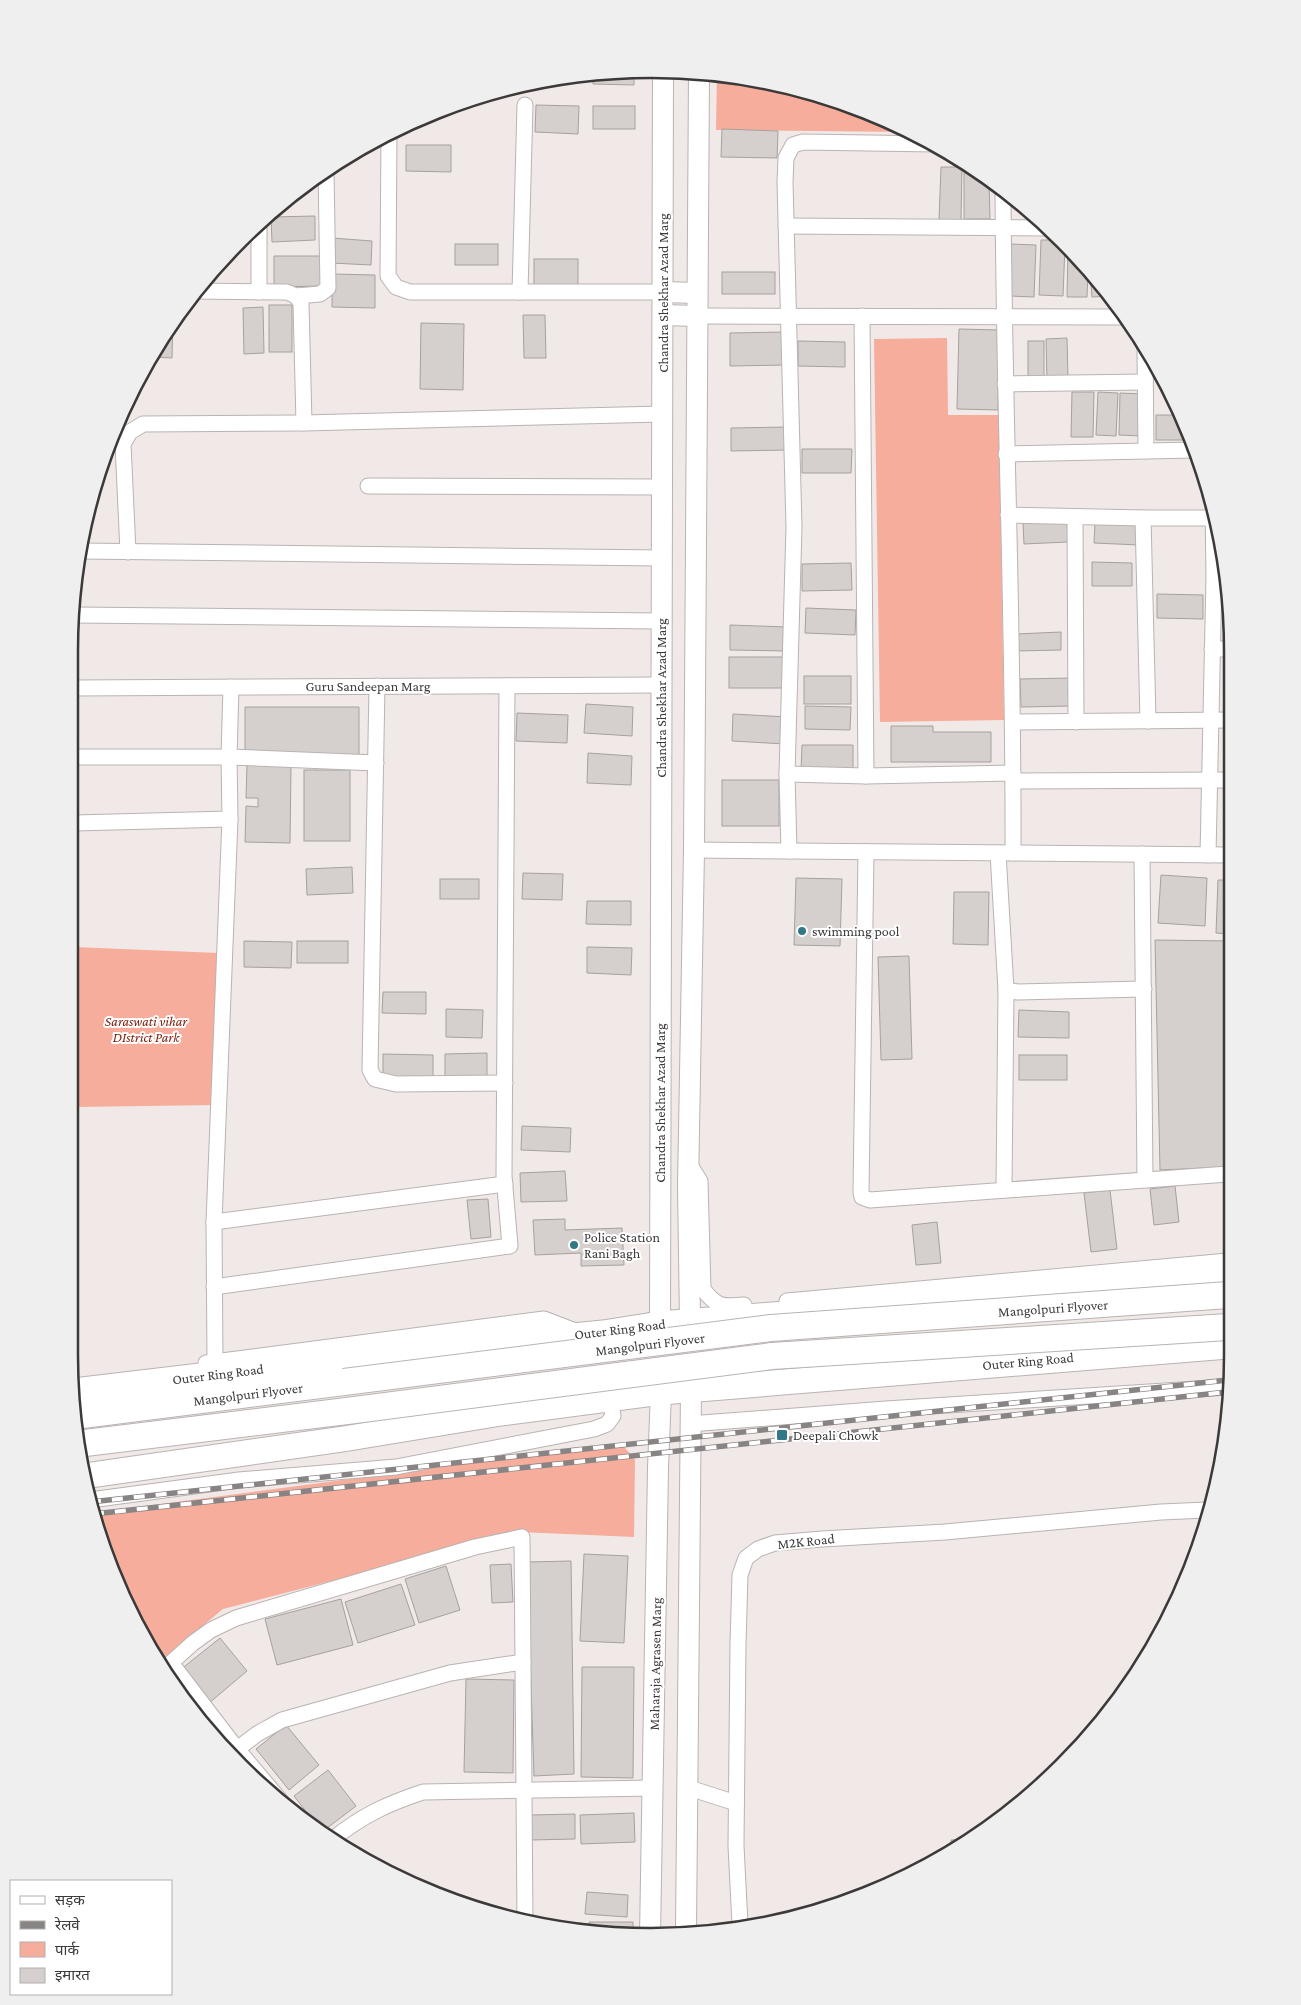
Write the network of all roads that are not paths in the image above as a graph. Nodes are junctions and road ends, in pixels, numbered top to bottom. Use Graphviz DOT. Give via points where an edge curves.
graph roads {
  1 [pos="664,78"];
  2 [pos="699,80"];
  3 [pos="525,104"];
  4 [pos="389,141"];
  5 [pos="917,144"];
  6 [pos="326,178"];
  7 [pos="1003,199"];
  8 [pos="786,226"];
  9 [pos="1003,228"];
  10 [pos="1037,228"];
  11 [pos="259,232"];
  12 [pos="204,292"];
  13 [pos="259,292"];
  14 [pos="520,292"];
  15 [pos="663,292"];
  16 [pos="697,293"];
  17 [pos="296,296"];
  18 [pos="662,315"];
  19 [pos="697,316"];
  20 [pos="862,316"];
  21 [pos="1004,316"];
  22 [pos="788,317"];
  23 [pos="1116,317"];
  24 [pos="1145,361"];
  25 [pos="1145,382"];
  26 [pos="1005,384"];
  27 [pos="662,414"];
  28 [pos="304,423"];
  29 [pos="1187,450"];
  30 [pos="1146,451"];
  31 [pos="1006,454"];
  32 [pos="368,486"];
  33 [pos="662,486"];
  34 [pos="1206,511"];
  35 [pos="1008,515"];
  36 [pos="1075,517"];
  37 [pos="1143,518"];
  38 [pos="1213,543"];
  39 [pos="87,551"];
  40 [pos="128,552"];
  41 [pos="662,558"];
  42 [pos="79,615"];
  43 [pos="662,621"];
  44 [pos="1212,649"];
  45 [pos="1224,649"];
  46 [pos="377,686"];
  47 [pos="507,686"];
  48 [pos="661,686"];
  49 [pos="231,687"];
  50 [pos="78,688"];
  51 [pos="1211,720"];
  52 [pos="1224,720"];
  53 [pos="1148,721"];
  54 [pos="1012,722"];
  55 [pos="1076,722"];
  56 [pos="78,757"];
  57 [pos="229,757"];
  58 [pos="376,763"];
  59 [pos="787,774"];
  60 [pos="866,776"];
  61 [pos="1013,777"];
  62 [pos="1209,780"];
  63 [pos="1224,780"];
  64 [pos="230,820"];
  65 [pos="78,823"];
  66 [pos="694,850"];
  67 [pos="789,851"];
  68 [pos="866,852"];
  69 [pos="1006,853"];
  70 [pos="1142,854"];
  71 [pos="1208,855"];
  72 [pos="1224,855"];
  73 [pos="1006,990"];
  74 [pos="1144,990"];
  75 [pos="505,1083"];
  76 [pos="688,1162"];
  77 [pos="1224,1174"];
  78 [pos="1145,1180"];
  79 [pos="505,1184"];
  80 [pos="660,1190"];
  81 [pos="1004,1190"];
  82 [pos="688,1192"];
  83 [pos="214,1222"];
  84 [pos="1224,1262"];
  85 [pos="1224,1278"];
  86 [pos="214,1287"];
  87 [pos="1028,1293"];
  88 [pos="1224,1295"];
  89 [pos="690,1322"];
  90 [pos="660,1324"];
  91 [pos="1224,1326"];
  92 [pos="583,1334"];
  93 [pos="492,1344"];
  94 [pos="1224,1346"];
  95 [pos="215,1361"];
  96 [pos="1033,1361"];
  97 [pos="79,1380"];
  98 [pos="1222,1387"];
  99 [pos="691,1388"];
  100 [pos="79,1390"];
  101 [pos="661,1392"];
  102 [pos="610,1399"];
  103 [pos="501,1414"];
  104 [pos="81,1415"];
  105 [pos="689,1424"];
  106 [pos="85,1443"];
  107 [pos="91,1475"];
  108 [pos="96,1499"];
  109 [pos="1202,1510"];
  110 [pos="656,1603"];
  111 [pos="688,1603"];
  112 [pos="523,1662"];
  113 [pos="169,1666"];
  114 [pos="180,1682"];
  115 [pos="237,1749"];
  116 [pos="250,1765"];
  117 [pos="653,1788"];
  118 [pos="686,1788"];
  119 [pos="524,1790"];
  120 [pos="736,1803"];
  121 [pos="338,1835"];
  122 [pos="522,1912"];
  123 [pos="740,1920"];
  124 [pos="686,1926"];
  125 [pos="650,1928"];
  1 -- 15 [label="street, Chandra Shekhar Azad Marg"];
  2 -- 16 [label="street, Chandra Shekhar Azad Marg"];
  3 -- 14 [label="street"];
  4 -- 14 [label="street" via="388,276 396,287 410,292"];
  5 -- 8 [label="street" via="803,142 793,145 786,158"];
  6 -- 17 [label="street" via="328,288 320,294"];
  7 -- 9 [label="street"];
  8 -- 9 [label="street"];
  8 -- 22 [label="street"];
  9 -- 10 [label="street"];
  9 -- 21 [label="street"];
  11 -- 13 [label="street"];
  12 -- 13 [label="street"];
  13 -- 17 [label="street" via="287,292"];
  14 -- 15 [label="street"];
  15 -- 16 [label="street"];
  15 -- 18 [label="street, Chandra Shekhar Azad Marg"];
  16 -- 19 [label="street, Chandra Shekhar Azad Marg"];
  17 -- 28 [label="street" via="301,303"];
  18 -- 19 [label="street"];
  18 -- 27 [label="street, Chandra Shekhar Azad Marg"];
  19 -- 22 [label="street"];
  19 -- 66 [label="street, Chandra Shekhar Azad Marg"];
  20 -- 21 [label="street"];
  20 -- 22 [label="street"];
  20 -- 60 [label="street"];
  21 -- 23 [label="street"];
  21 -- 26 [label="street"];
  22 -- 59 [label="street" via="794,528"];
  24 -- 25 [label="street"];
  25 -- 26 [label="street"];
  25 -- 30 [label="street"];
  26 -- 31 [label="street"];
  27 -- 28 [label="street"];
  27 -- 33 [label="street, Chandra Shekhar Azad Marg"];
  28 -- 40 [label="street" via="142,424 130,432 123,444"];
  29 -- 30 [label="street"];
  30 -- 31 [label="street"];
  31 -- 35 [label="street"];
  32 -- 33 [label="street"];
  33 -- 41 [label="street, Chandra Shekhar Azad Marg"];
  34 -- 37 [label="street"];
  35 -- 36 [label="street"];
  35 -- 54 [label="street"];
  36 -- 37 [label="street"];
  36 -- 55 [label="street"];
  37 -- 53 [label="street"];
  38 -- 44 [label="street"];
  39 -- 40 [label="street"];
  40 -- 41 [label="street"];
  41 -- 43 [label="street, Chandra Shekhar Azad Marg"];
  42 -- 43 [label="street"];
  43 -- 48 [label="street, Chandra Shekhar Azad Marg"];
  44 -- 45 [label="street"];
  44 -- 51 [label="street"];
  46 -- 47 [label="street, Guru Sandeepan Marg"];
  46 -- 49 [label="street, Guru Sandeepan Marg"];
  46 -- 58 [label="street"];
  47 -- 48 [label="street, Guru Sandeepan Marg"];
  47 -- 75 [label="street"];
  48 -- 80 [label="street, Chandra Shekhar Azad Marg"];
  49 -- 50 [label="street, Guru Sandeepan Marg"];
  49 -- 57 [label="street"];
  51 -- 52 [label="street"];
  51 -- 53 [label="street"];
  51 -- 62 [label="street"];
  53 -- 55 [label="street"];
  54 -- 55 [label="street"];
  54 -- 61 [label="street"];
  56 -- 57 [label="street"];
  57 -- 58 [label="street"];
  57 -- 64 [label="street"];
  58 -- 75 [label="street" via="370,1070 375,1079 396,1084"];
  59 -- 60 [label="street"];
  59 -- 67 [label="street"];
  60 -- 61 [label="street"];
  61 -- 62 [label="street"];
  61 -- 69 [label="street"];
  62 -- 63 [label="street"];
  62 -- 71 [label="street"];
  64 -- 65 [label="street"];
  64 -- 83 [label="street"];
  66 -- 67 [label="street"];
  66 -- 76 [label="street, Chandra Shekhar Azad Marg"];
  67 -- 68 [label="street"];
  68 -- 69 [label="street"];
  68 -- 81 [label="street" via="862,1197 870,1200"];
  69 -- 70 [label="street"];
  69 -- 73 [label="street"];
  70 -- 71 [label="street"];
  70 -- 74 [label="street"];
  71 -- 72 [label="street"];
  73 -- 74 [label="street"];
  73 -- 81 [label="street"];
  74 -- 78 [label="street"];
  75 -- 79 [label="street"];
  76 -- 82 [label="street, Chandra Shekhar Azad Marg"];
  76 -- 84 [label="street" via="700,1182 703,1289 712,1302 726,1307"];
  77 -- 78 [label="street"];
  78 -- 81 [label="street"];
  79 -- 83 [label="street"];
  79 -- 86 [label="street" via="510,1246"];
  80 -- 82 [label="street"];
  80 -- 90 [label="street, Chandra Shekhar Azad Marg"];
  82 -- 89 [label="street, Chandra Shekhar Azad Marg"];
  83 -- 86 [label="street"];
  85 -- 87 [label="main road, Outer Ring Road"];
  86 -- 95 [label="street"];
  87 -- 89 [label="main road, Outer Ring Road"];
  87 -- 96 [label="main road"];
  88 -- 104 [label="highway, Mangolpuri Flyover, bridge" via="771,1328"];
  89 -- 90 [label="main road, Outer Ring Road"];
  90 -- 92 [label="main road, Outer Ring Road"];
  91 -- 106 [label="highway, Mangolpuri Flyover, bridge" via="772,1356"];
  92 -- 93 [label="main road, Outer Ring Road"];
  92 -- 95 [label="street" via="544,1319"];
  93 -- 100 [label="main road, Outer Ring Road"];
  93 -- 103 [label="main road" via="481,1356 476,1371 477,1386 486,1402"];
  94 -- 96 [label="main road, Outer Ring Road"];
  95 -- 97 [label="street"];
  96 -- 99 [label="main road, Outer Ring Road"];
  98 -- 105 [label="street"];
  99 -- 101 [label="main road, Outer Ring Road"];
  99 -- 105 [label="street"];
  101 -- 102 [label="main road, Outer Ring Road"];
  101 -- 110 [label="street, Maharaja Agrasen Marg"];
  102 -- 103 [label="main road, Outer Ring Road"];
  102 -- 108 [label="street" via="613,1416 607,1424 594,1429 396,1468 239,1480"];
  103 -- 107 [label="main road, Outer Ring Road"];
  105 -- 111 [label="street"];
  109 -- 120 [label="street, M2K Road" via="775,1543 758,1549 746,1558 740,1575"];
  110 -- 111 [label="street"];
  110 -- 117 [label="street, Maharaja Agrasen Marg"];
  111 -- 118 [label="street"];
  112 -- 113 [label="street" via="522,1537 476,1547 236,1618 211,1630"];
  112 -- 115 [label="street" via="450,1673 282,1720"];
  112 -- 119 [label="street"];
  114 -- 115 [label="street"];
  115 -- 116 [label="street"];
  117 -- 119 [label="street"];
  117 -- 125 [label="street, Maharaja Agrasen Marg"];
  118 -- 120 [label="street"];
  118 -- 124 [label="street"];
  119 -- 121 [label="street" via="423,1792 392,1802 357,1820"];
  119 -- 122 [label="street"];
  120 -- 123 [label="street, M2K Road"];
}
